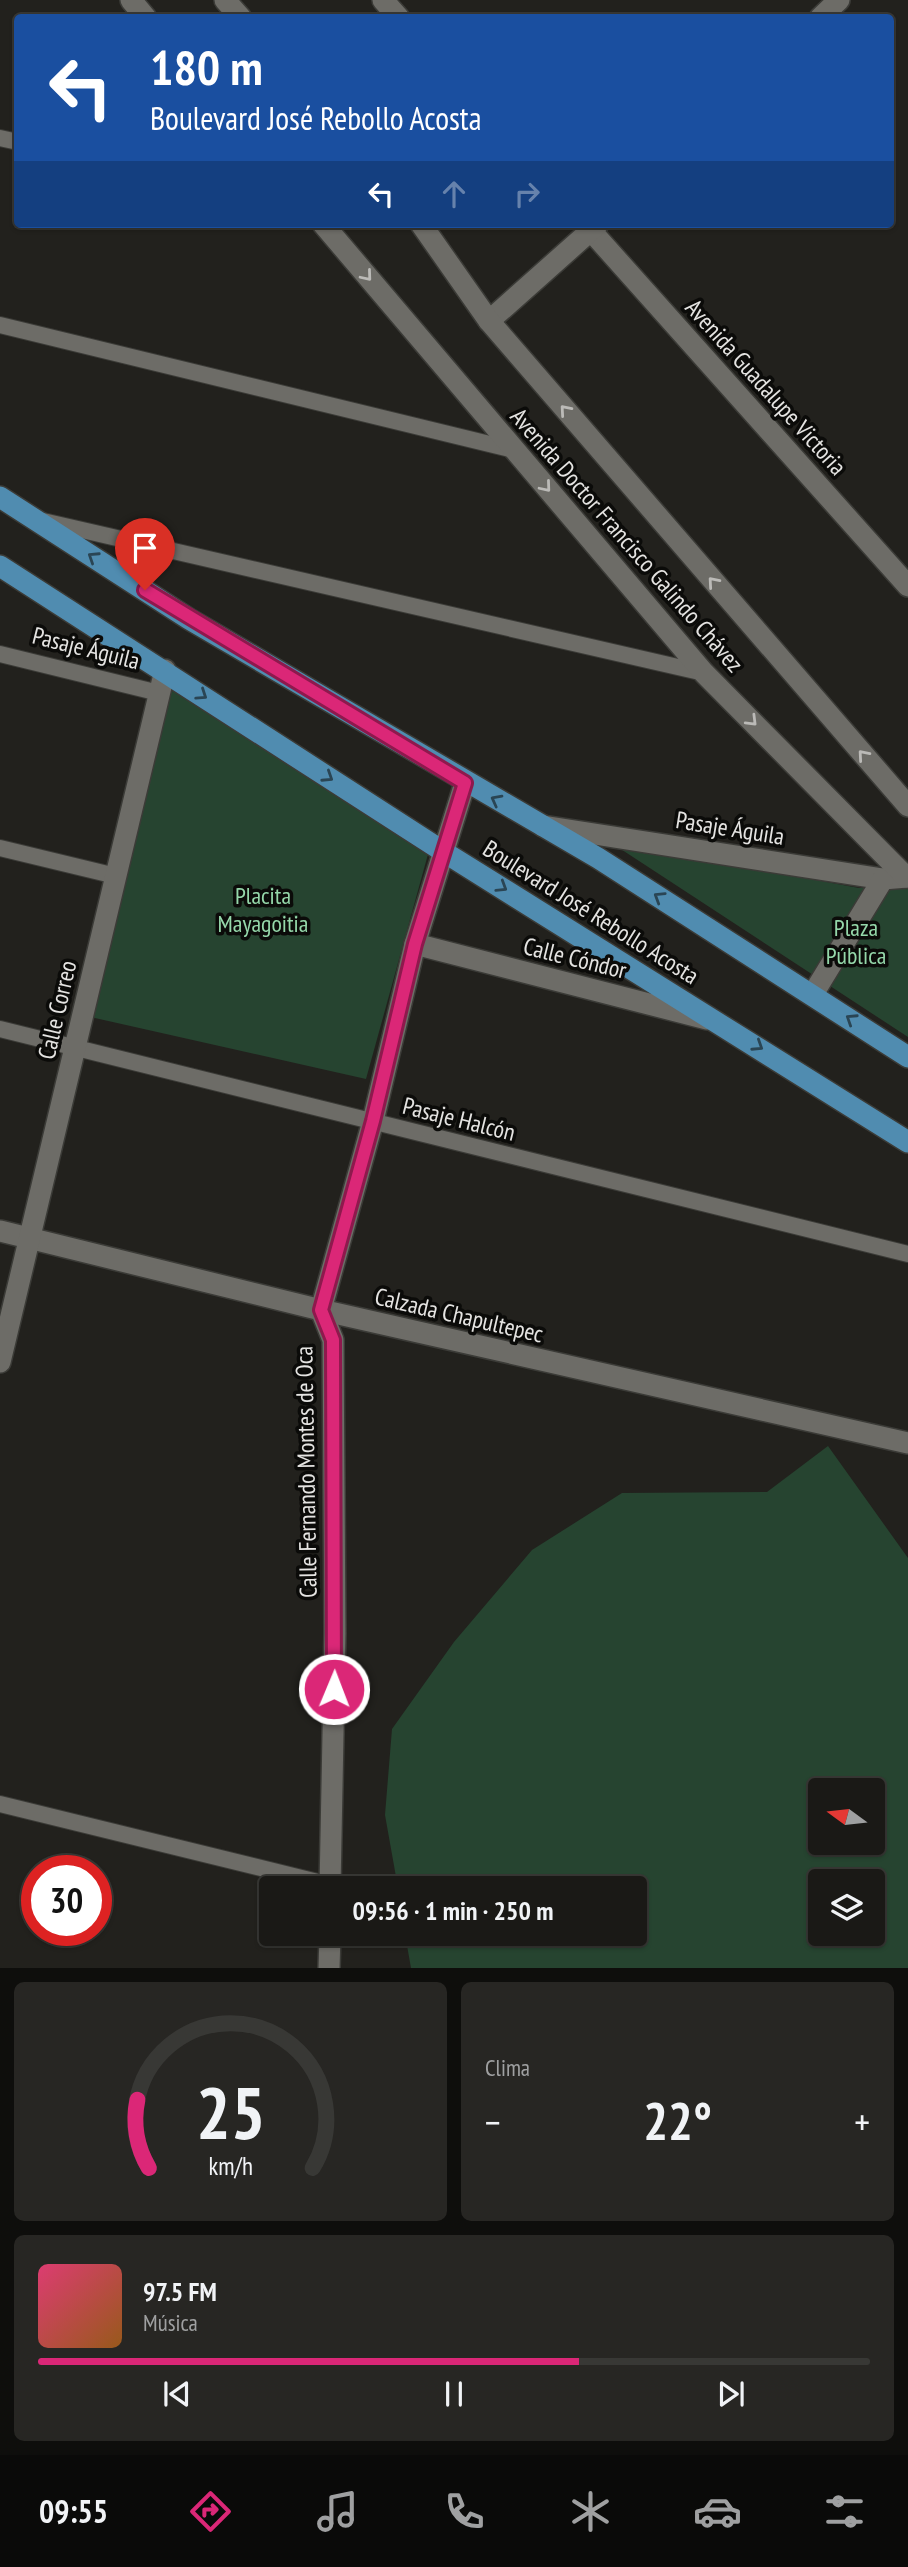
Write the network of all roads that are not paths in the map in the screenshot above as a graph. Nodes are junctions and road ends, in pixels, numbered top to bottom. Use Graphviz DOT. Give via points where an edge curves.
graph roads {
  1 [pos="131,0"];
  2 [pos="225,0"];
  3 [pos="383,0"];
  4 [pos="839,0"];
  5 [pos="143,14"];
  6 [pos="237,14"];
  7 [pos="395,14"];
  8 [pos="824,14"];
  9 [pos="326,228"];
  10 [pos="424,228"];
  11 [pos="589,228"];
  12 [pos="593,228"];
  13 [pos="489,321"];
  14 [pos="0,325"];
  15 [pos="514,450"];
  16 [pos="0,497"];
  17 [pos="0,512"];
  18 [pos="33,519"];
  19 [pos="0,566"];
  20 [pos="908,586"];
  21 [pos="0,654"];
  22 [pos="165,670"];
  23 [pos="704,673"];
  24 [pos="159,693"];
  25 [pos="465,783"];
  26 [pos="908,806"];
  27 [pos="543,825"];
  28 [pos="0,848"];
  29 [pos="444,852"];
  30 [pos="116,876"];
  31 [pos="907,877"];
  32 [pos="883,879"];
  33 [pos="415,944"];
  34 [pos="813,994"];
  35 [pos="722,1023"];
  36 [pos="0,1028"];
  37 [pos="75,1047"];
  38 [pos="908,1056"];
  39 [pos="373,1121"];
  40 [pos="908,1142"];
  41 [pos="0,1231"];
  42 [pos="29,1239"];
  43 [pos="908,1254"];
  44 [pos="321,1310"];
  45 [pos="0,1362"];
  46 [pos="908,1443"];
  47 [pos="0,1804"];
  48 [pos="286,1876"];
  49 [pos="330,1876"];
  50 [pos="330,1946"];
  51 [pos="329,1968"];
  1 -- 5 [label="street"];
  2 -- 6 [label="street"];
  3 -- 7 [label="street"];
  4 -- 8 [label="street"];
  9 -- 15 [label="street, Avenida Doctor Francisco Galindo Chávez, one-way"];
  10 -- 13 [label="street, Avenida Doctor Francisco Galindo Chávez"];
  11 -- 13 [label="street"];
  12 -- 20 [label="street, Avenida Guadalupe Victoria"];
  26 -- 13 [label="street, Avenida Doctor Francisco Galindo Chávez, one-way"];
  14 -- 15 [label="lane"];
  15 -- 23 [label="street, Avenida Doctor Francisco Galindo Chávez, one-way"];
  16 -- 18 [label="main road, Boulevard José Rebollo Acosta"];
  17 -- 18 [label="main road"];
  18 -- 23 [label="lane"];
  25 -- 18 [label="main road, Boulevard José Rebollo Acosta, one-way" via="189,619"];
  19 -- 22 [label="main road, Boulevard José Rebollo Acosta"];
  21 -- 24 [label="lane, Pasaje Águila"];
  22 -- 24 [label="street, Calle Correo"];
  22 -- 29 [label="main road, Boulevard José Rebollo Acosta, one-way"];
  23 -- 31 [label="street, Avenida Doctor Francisco Galindo Chávez, one-way"];
  24 -- 30 [label="street, Calle Correo"];
  27 -- 25 [label="main road, Boulevard José Rebollo Acosta, one-way"];
  25 -- 29 [label="street, Calle Fernando Montes de Oca"];
  27 -- 32 [label="street, Pasaje Águila"];
  34 -- 27 [label="main road, Boulevard José Rebollo Acosta, one-way"];
  28 -- 30 [label="lane"];
  29 -- 33 [label="street, Calle Fernando Montes de Oca"];
  29 -- 35 [label="main road, Boulevard José Rebollo Acosta, one-way"];
  30 -- 37 [label="street, Calle Correo"];
  31 -- 32 [label="street, Pasaje Águila"];
  32 -- 34 [label="street"];
  33 -- 35 [label="street, Calle Cóndor"];
  33 -- 39 [label="street, Calle Fernando Montes de Oca"];
  38 -- 34 [label="main road, Boulevard José Rebollo Acosta, one-way"];
  35 -- 40 [label="main road, Boulevard José Rebollo Acosta, one-way"];
  36 -- 37 [label="lane, Pasaje Halcón"];
  37 -- 39 [label="lane, Pasaje Halcón"];
  37 -- 42 [label="street, Calle Correo"];
  39 -- 43 [label="lane, Pasaje Halcón"];
  39 -- 44 [label="street, Calle Fernando Montes de Oca"];
  41 -- 42 [label="street, Calzada Chapultepec"];
  42 -- 44 [label="street, Calzada Chapultepec"];
  42 -- 45 [label="street, Calle Correo"];
  44 -- 46 [label="street, Calzada Chapultepec"];
  44 -- 49 [label="street, Calle Fernando Montes de Oca" via="333,1340 335,1633"];
  47 -- 48 [label="lane"];
  50 -- 51 [label="street"];
}
